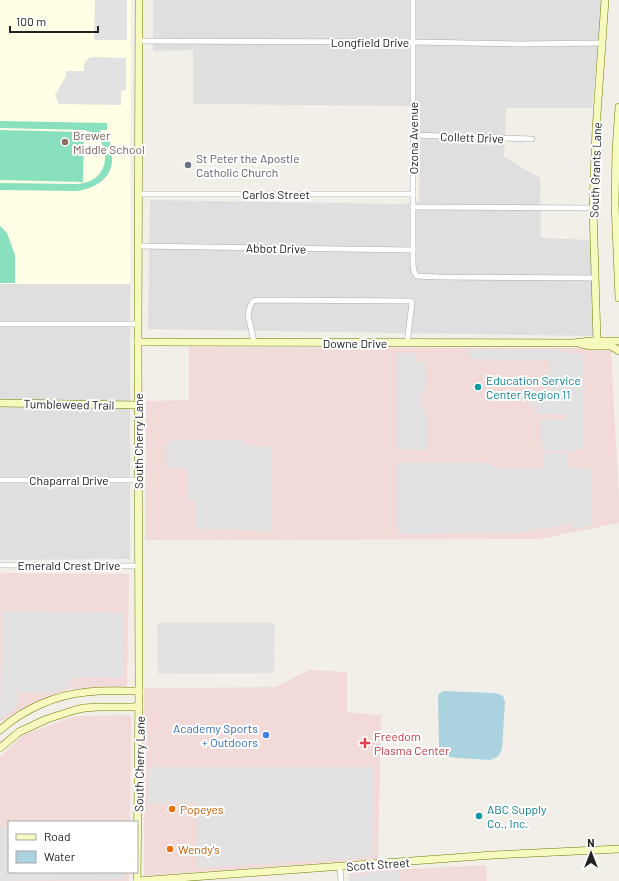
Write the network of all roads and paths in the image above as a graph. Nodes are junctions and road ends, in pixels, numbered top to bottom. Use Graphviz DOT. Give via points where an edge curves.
graph roads {
  1 [pos="139,0"];
  2 [pos="413,0"];
  3 [pos="605,0"];
  4 [pos="139,41"];
  5 [pos="413,42"];
  6 [pos="602,43"];
  7 [pos="619,107"];
  8 [pos="413,135"];
  9 [pos="532,139"];
  10 [pos="138,194"];
  11 [pos="413,194"];
  12 [pos="413,207"];
  13 [pos="593,208"];
  14 [pos="138,246"];
  15 [pos="413,250"];
  16 [pos="594,278"];
  17 [pos="619,298"];
  18 [pos="138,322"];
  19 [pos="0,324"];
  20 [pos="597,341"];
  21 [pos="619,341"];
  22 [pos="138,342"];
  23 [pos="254,342"];
  24 [pos="407,343"];
  25 [pos="573,343"];
  26 [pos="619,351"];
  27 [pos="0,403"];
  28 [pos="138,404"];
  29 [pos="0,480"];
  30 [pos="138,480"];
  31 [pos="0,565"];
  32 [pos="139,566"];
  33 [pos="139,691"];
  34 [pos="139,706"];
  35 [pos="0,730"];
  36 [pos="0,748"];
  37 [pos="619,849"];
  38 [pos="340,867"];
  39 [pos="138,881"];
  40 [pos="341,881"];
  1 -- 4 [label="street, South Cherry Lane"];
  2 -- 5 [label="street, Ozona Avenue"];
  3 -- 6 [label="street, South Grants Lane"];
  4 -- 5 [label="street, Longfield Drive"];
  4 -- 10 [label="street, South Cherry Lane"];
  5 -- 6 [label="street, Longfield Drive"];
  5 -- 8 [label="street, Ozona Avenue"];
  6 -- 13 [label="street, South Grants Lane"];
  7 -- 17 [label="street" via="615,204"];
  8 -- 9 [label="street, Collett Drive"];
  8 -- 11 [label="street, Ozona Avenue"];
  10 -- 11 [label="street, Carlos Street"];
  10 -- 14 [label="street, South Cherry Lane"];
  11 -- 12 [label="street, Ozona Avenue"];
  12 -- 13 [label="street"];
  12 -- 15 [label="street, Ozona Avenue"];
  13 -- 16 [label="street, South Grants Lane"];
  14 -- 15 [label="street, Abbot Drive"];
  14 -- 18 [label="street, South Cherry Lane"];
  15 -- 16 [label="street, Ozona Avenue" via="414,271 417,276"];
  16 -- 20 [label="street, South Grants Lane"];
  18 -- 19 [label="street"];
  18 -- 22 [label="street, South Cherry Lane"];
  20 -- 21 [label="street, Downe Drive"];
  20 -- 25 [label="street, Downe Drive"];
  22 -- 23 [label="street, Downe Drive"];
  22 -- 28 [label="street, South Cherry Lane"];
  23 -- 24 [label="street, Downe Drive"];
  23 -- 24 [label="street" via="248,315 250,306 256,300 407,300 412,303"];
  24 -- 25 [label="street, Downe Drive"];
  25 -- 26 [label="street, Downe Drive" via="611,346"];
  27 -- 28 [label="street, Tumbleweed Trail"];
  28 -- 30 [label="street, South Cherry Lane"];
  29 -- 30 [label="street, Chaparral Drive"];
  30 -- 32 [label="street, South Cherry Lane"];
  31 -- 32 [label="street, Emerald Crest Drive"];
  32 -- 33 [label="street, South Cherry Lane"];
  33 -- 34 [label="street, South Cherry Lane"];
  33 -- 35 [label="street" via="88,692 60,697 20,714"];
  34 -- 36 [label="street" via="75,710 19,732"];
  34 -- 39 [label="street, South Cherry Lane"];
  37 -- 38 [label="street, Scott Street" via="493,855"];
  38 -- 39 [label="street, Scott Street"];
  38 -- 40 [label="street"];
}
